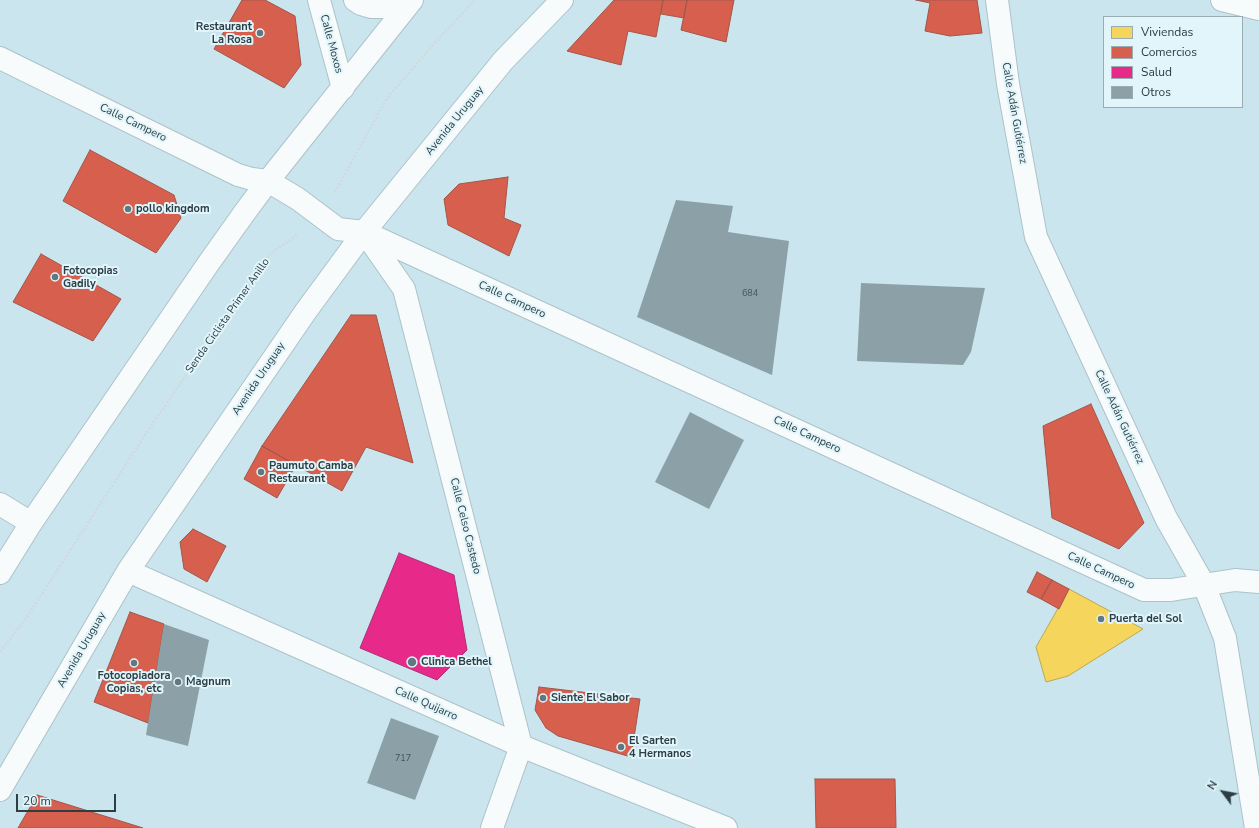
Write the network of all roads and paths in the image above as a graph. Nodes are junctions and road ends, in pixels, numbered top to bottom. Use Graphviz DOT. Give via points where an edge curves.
graph roads {
  1 [pos="319,0"];
  2 [pos="355,0"];
  3 [pos="406,0"];
  4 [pos="412,0"];
  5 [pos="475,0"];
  6 [pos="562,0"];
  7 [pos="997,0"];
  8 [pos="1222,0"];
  9 [pos="1259,9"];
  10 [pos="0,58"];
  11 [pos="343,88"];
  12 [pos="268,181"];
  13 [pos="322,218"];
  14 [pos="364,232"];
  15 [pos="0,504"];
  16 [pos="31,523"];
  17 [pos="128,572"];
  18 [pos="0,573"];
  19 [pos="1259,582"];
  20 [pos="1204,585"];
  21 [pos="0,652"];
  22 [pos="521,746"];
  23 [pos="0,790"];
  24 [pos="492,828"];
  25 [pos="726,828"];
  26 [pos="1256,828"];
  1 -- 11 [label="street, Calle Moxos"];
  2 -- 3 [label="street" via="371,7 381,7 392,6"];
  4 -- 11 [label="street"];
  5 -- 13 [label="path, Senda Ciclista Primer Anillo" via="387,98"];
  6 -- 14 [label="street, Avenida Uruguay" via="503,61"];
  7 -- 20 [label="street, Calle Adán Gutiérrez" via="1008,84 1036,237 1166,518"];
  8 -- 9 [label="street"];
  10 -- 12 [label="street, Calle Campero" via="238,174"];
  11 -- 12 [label="street"];
  12 -- 13 [label="street, Calle Campero" via="298,199"];
  12 -- 16 [label="street" via="208,264"];
  13 -- 14 [label="street, Calle Campero" via="338,229"];
  13 -- 21 [label="path, Senda Ciclista Primer Anillo" via="270,254 143,438 27,617"];
  14 -- 17 [label="street, Avenida Uruguay" via="306,311"];
  14 -- 20 [label="street, Calle Campero" via="1144,590 1171,590"];
  14 -- 22 [label="street, Calle Celso Castedo" via="404,290"];
  15 -- 16 [label="street"];
  16 -- 18 [label="street"];
  17 -- 22 [label="street, Calle Quijarro"];
  17 -- 23 [label="street, Avenida Uruguay"];
  19 -- 20 [label="street, Calle Campero" via="1235,580"];
  20 -- 26 [label="street, Calle Adán Gutiérrez" via="1225,638"];
  22 -- 24 [label="street"];
  22 -- 25 [label="street, Calle Quijarro"];
}
